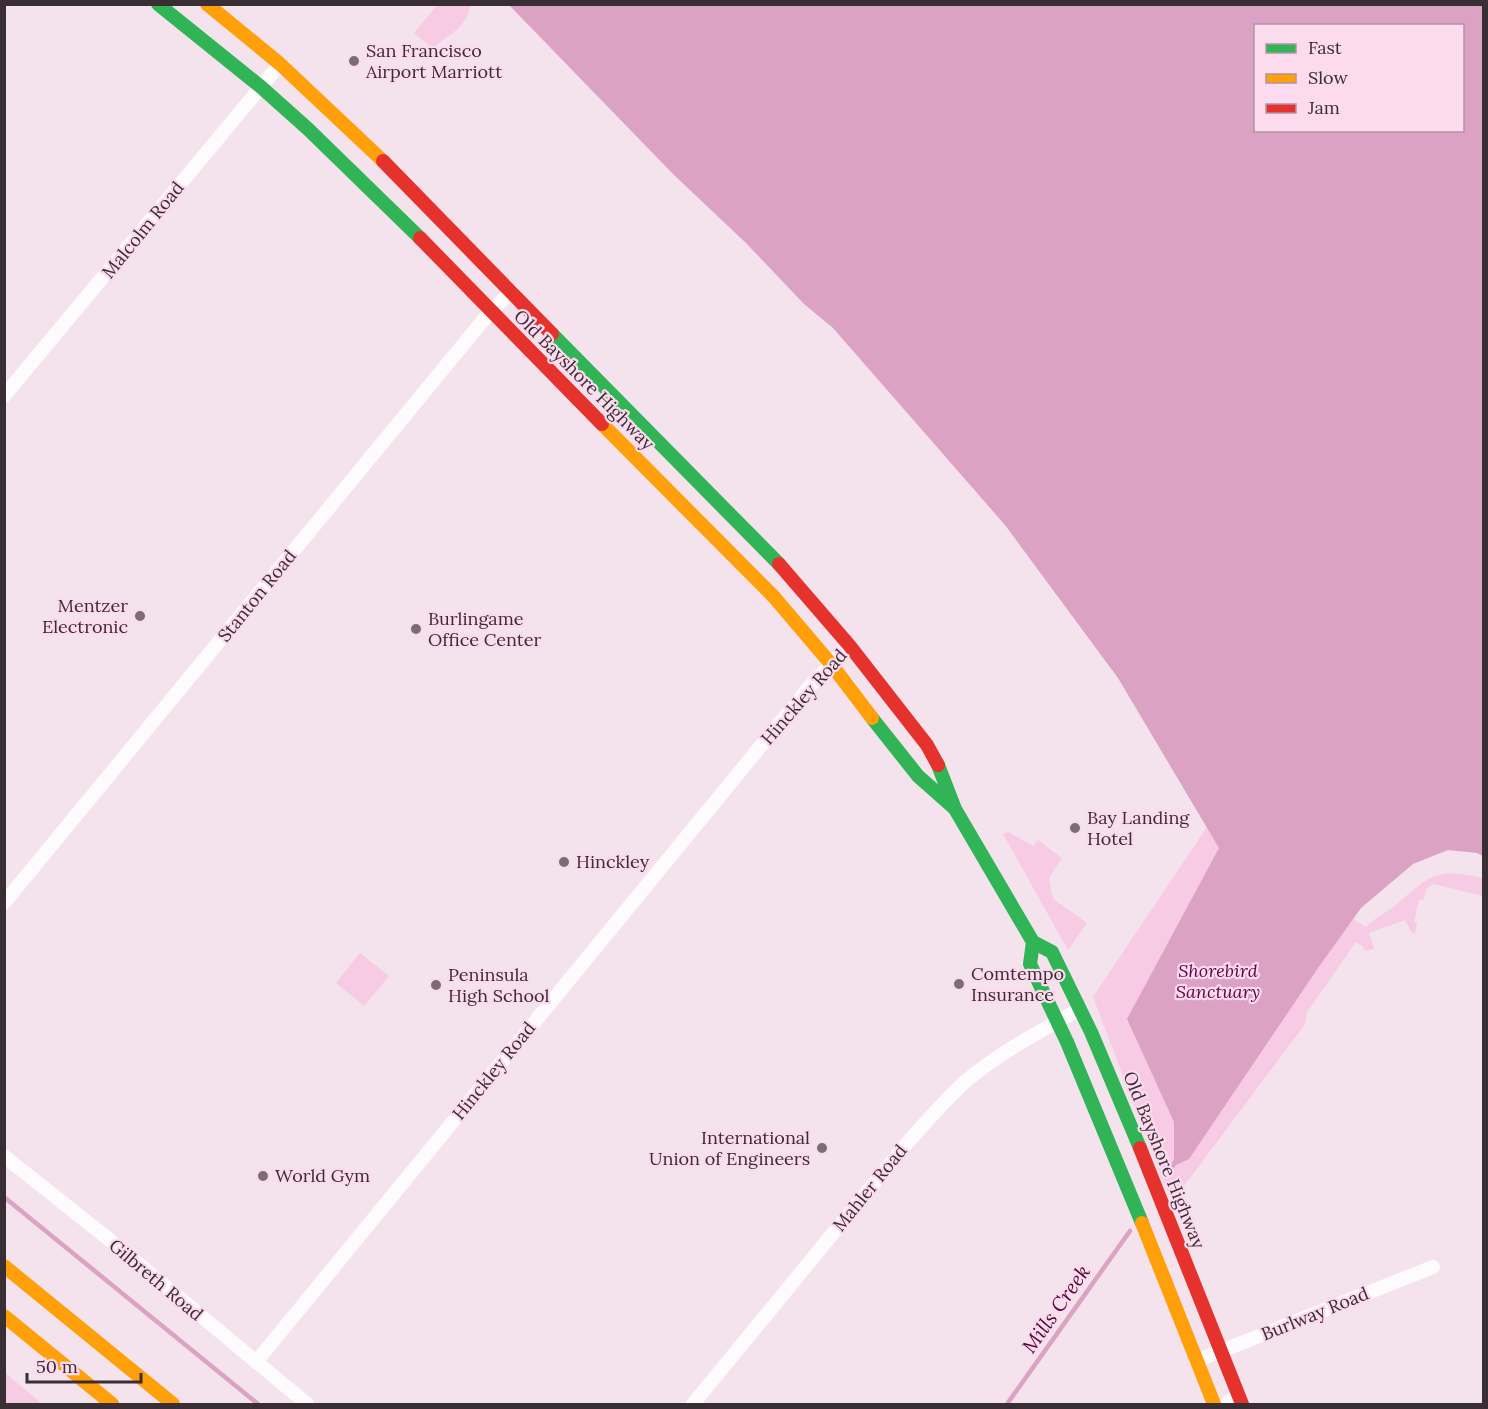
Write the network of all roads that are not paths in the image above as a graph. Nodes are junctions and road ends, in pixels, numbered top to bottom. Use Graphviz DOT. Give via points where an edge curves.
graph roads {
  1 [pos="158,4"];
  2 [pos="207,4"];
  3 [pos="280,64"];
  4 [pos="261,87"];
  5 [pos="512,291"];
  6 [pos="490,312"];
  7 [pos="4,396"];
  8 [pos="849,645"];
  9 [pos="831,664"];
  10 [pos="955,808"];
  11 [pos="4,903"];
  12 [pos="1033,942"];
  13 [pos="1080,1009"];
  14 [pos="1058,1022"];
  15 [pos="4,1156"];
  16 [pos="4,1266"];
  17 [pos="1433,1267"];
  18 [pos="4,1316"];
  19 [pos="1221,1351"];
  20 [pos="1196,1360"];
  21 [pos="256,1362"];
  22 [pos="1240,1400"];
  23 [pos="112,1404"];
  24 [pos="173,1404"];
  25 [pos="307,1404"];
  26 [pos="693,1404"];
  27 [pos="1214,1404"];
  28 [pos="1226,1404"];
  1 -- 4 [label="main road, Old Bayshore Highway"];
  2 -- 3 [label="main road, Old Bayshore Highway"];
  3 -- 4 [label="street, Malcolm Road"];
  3 -- 5 [label="main road, Old Bayshore Highway"];
  4 -- 6 [label="main road, Old Bayshore Highway" via="401,219"];
  4 -- 7 [label="street, Malcolm Road"];
  5 -- 6 [label="street, Stanton Road"];
  5 -- 8 [label="main road, Old Bayshore Highway" via="778,562"];
  6 -- 9 [label="main road, Old Bayshore Highway" via="747,569"];
  6 -- 11 [label="street, Stanton Road"];
  8 -- 9 [label="street, Hinckley Road"];
  8 -- 10 [label="main road, Old Bayshore Highway" via="927,745"];
  9 -- 10 [label="main road, Old Bayshore Highway" via="902,758"];
  9 -- 21 [label="street, Hinckley Road"];
  10 -- 12 [label="main road, Old Bayshore Highway"];
  12 -- 13 [label="main road, Old Bayshore Highway" via="1052,952"];
  12 -- 14 [label="main road, Old Bayshore Highway" via="1030,964"];
  13 -- 14 [label="street, Mahler Road"];
  13 -- 19 [label="main road, Old Bayshore Highway"];
  14 -- 20 [label="main road, Old Bayshore Highway"];
  14 -- 26 [label="street, Mahler Road" via="1000,1055 934,1113"];
  15 -- 21 [label="street, Gilbreth Road"];
  16 -- 24 [label="main road"];
  17 -- 19 [label="street, Burlway Road"];
  18 -- 23 [label="main road"];
  19 -- 20 [label="street, Burlway Road"];
  19 -- 22 [label="main road, Old Bayshore Highway"];
  20 -- 27 [label="main road, Old Bayshore Highway"];
  21 -- 25 [label="street, Gilbreth Road"];
  22 -- 28 [label="street"];
}
